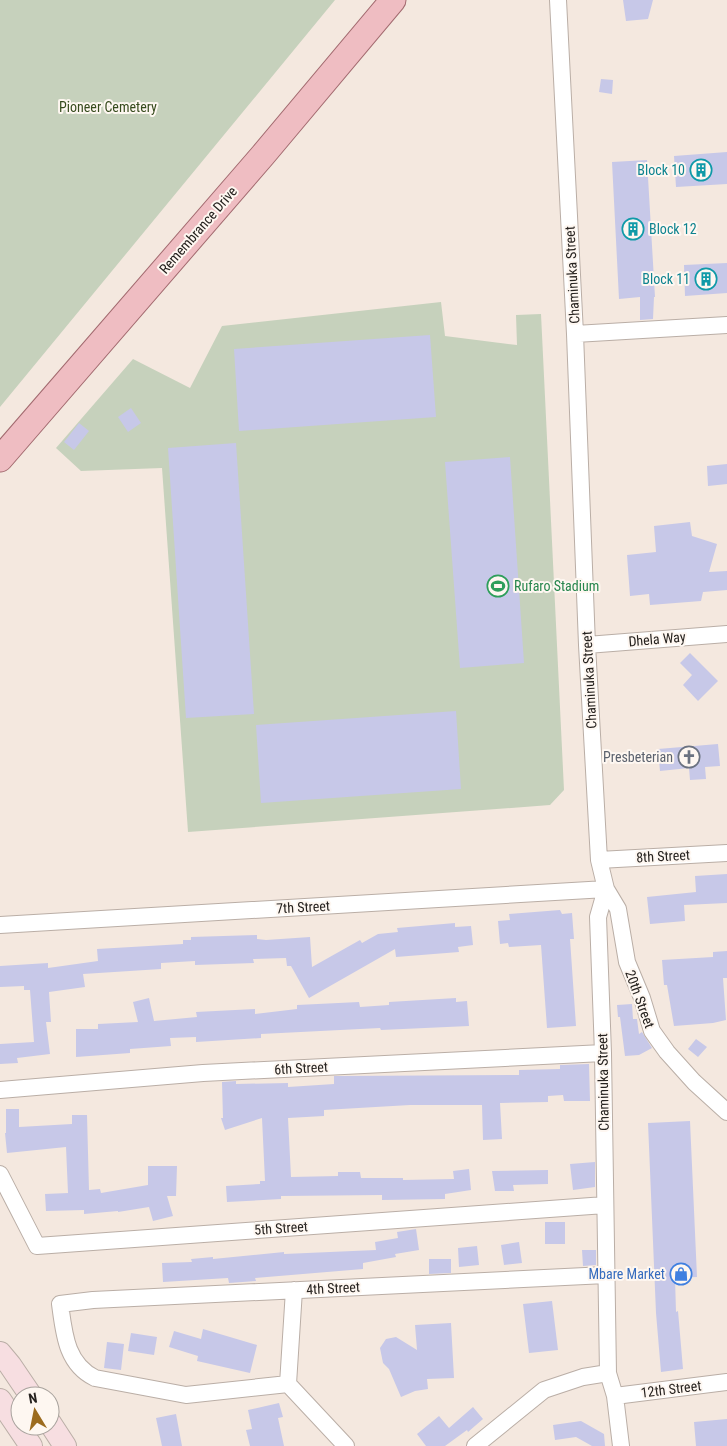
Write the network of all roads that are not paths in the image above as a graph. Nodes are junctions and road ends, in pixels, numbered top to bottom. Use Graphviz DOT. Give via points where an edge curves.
graph roads {
  1 [pos="393,0"];
  2 [pos="558,0"];
  3 [pos="727,325"];
  4 [pos="575,334"];
  5 [pos="0,459"];
  6 [pos="727,634"];
  7 [pos="587,645"];
  8 [pos="727,853"];
  9 [pos="599,860"];
  10 [pos="606,890"];
  11 [pos="0,925"];
  12 [pos="602,1053"];
  13 [pos="0,1090"];
  14 [pos="727,1112"];
  15 [pos="0,1174"];
  16 [pos="605,1205"];
  17 [pos="606,1275"];
  18 [pos="294,1290"];
  19 [pos="0,1353"];
  20 [pos="608,1373"];
  21 [pos="727,1382"];
  22 [pos="288,1384"];
  23 [pos="25,1386"];
  24 [pos="615,1396"];
  25 [pos="0,1400"];
  26 [pos="32,1446"];
  27 [pos="346,1446"];
  28 [pos="475,1446"];
  29 [pos="621,1446"];
  1 -- 5 [label="main road, Remembrance Drive"];
  2 -- 4 [label="street, Chaminuka Street"];
  3 -- 4 [label="street"];
  4 -- 7 [label="street, Chaminuka Street"];
  6 -- 7 [label="street, Dhela Way"];
  7 -- 9 [label="street, Chaminuka Street"];
  8 -- 9 [label="street, 8th Street"];
  9 -- 10 [label="street, Chaminuka Street"];
  10 -- 11 [label="street, 7th Street"];
  10 -- 12 [label="street, Chaminuka Street" via="598,917"];
  10 -- 14 [label="street, 20th Street" via="618,908 627,962 652,1031 694,1082"];
  12 -- 13 [label="street, 6th Street" via="203,1073"];
  12 -- 16 [label="street, Chaminuka Street"];
  15 -- 16 [label="street, 5th Street" via="37,1246"];
  16 -- 17 [label="street, Chaminuka Street"];
  17 -- 18 [label="street, 4th Street"];
  17 -- 20 [label="street, Chaminuka Street"];
  18 -- 22 [label="street"];
  18 -- 22 [label="street, 4th Street" via="60,1304 65,1343 80,1367 96,1378 186,1395"];
  19 -- 23 [label="main road"];
  20 -- 24 [label="street, Chaminuka Street"];
  20 -- 28 [label="street" via="583,1377 544,1390"];
  21 -- 24 [label="street, 12th Street"];
  22 -- 27 [label="street"];
  24 -- 29 [label="street, Chaminuka Street"];
  25 -- 26 [label="main road"];
}
